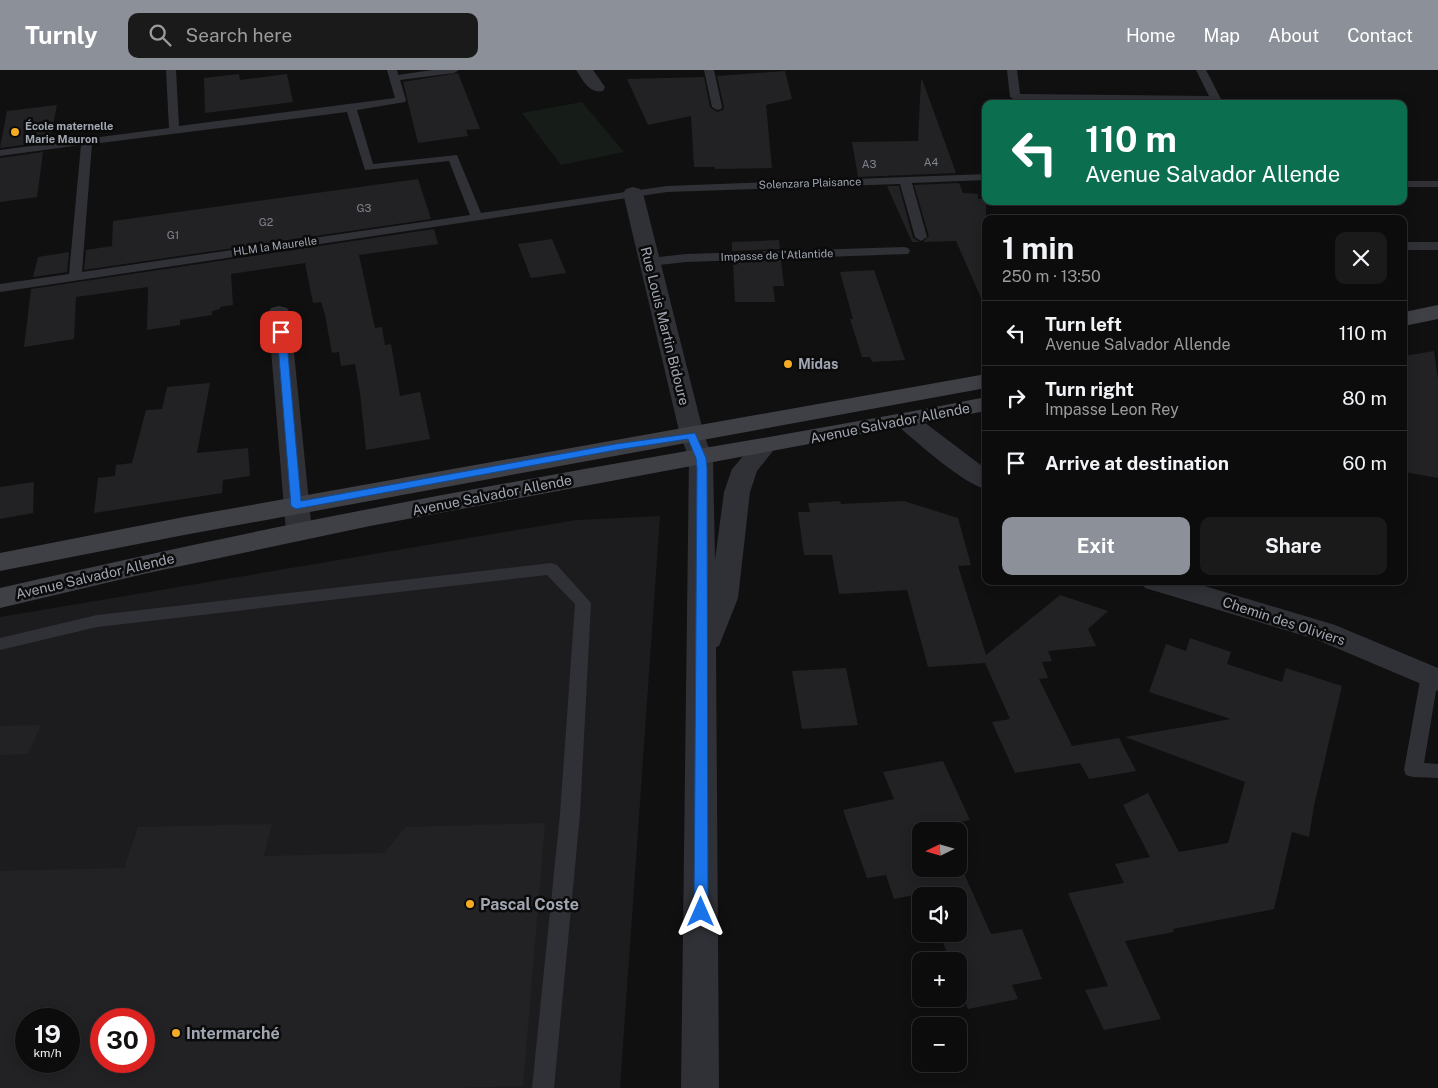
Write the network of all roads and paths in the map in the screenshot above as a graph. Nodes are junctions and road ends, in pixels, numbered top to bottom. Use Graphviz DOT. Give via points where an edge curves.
graph roads {
  1 [pos="172,70"];
  2 [pos="454,70"];
  3 [pos="584,70"];
  4 [pos="709,70"];
  5 [pos="1012,70"];
  6 [pos="1201,70"];
  7 [pos="393,74"];
  8 [pos="597,87"];
  9 [pos="1015,100"];
  10 [pos="717,107"];
  11 [pos="351,108"];
  12 [pos="174,130"];
  13 [pos="87,141"];
  14 [pos="0,153"];
  15 [pos="982,177"];
  16 [pos="904,180"];
  17 [pos="1407,184"];
  18 [pos="1438,184"];
  19 [pos="633,193"];
  20 [pos="476,216"];
  21 [pos="921,237"];
  22 [pos="1407,246"];
  23 [pos="1438,246"];
  24 [pos="904,251"];
  25 [pos="650,262"];
  26 [pos="74,276"];
  27 [pos="0,288"];
  28 [pos="1438,295"];
  29 [pos="1407,301"];
  30 [pos="1438,312"];
  31 [pos="279,313"];
  32 [pos="1407,318"];
  33 [pos="982,383"];
  34 [pos="982,405"];
  35 [pos="907,420"];
  36 [pos="696,446"];
  37 [pos="764,447"];
  38 [pos="982,477"];
  39 [pos="298,519"];
  40 [pos="0,562"];
  41 [pos="1168,585"];
  42 [pos="0,598"];
  43 [pos="0,644"];
  44 [pos="702,657"];
  45 [pos="1434,678"];
  46 [pos="1438,771"];
  47 [pos="543,1088"];
  48 [pos="700,1088"];
  1 -- 12 [label="lane"];
  2 -- 7 [label="lane"];
  3 -- 8 [label="street"];
  4 -- 10 [label="lane"];
  5 -- 9 [label="lane"];
  6 -- 9 [label="lane" via="1216,99"];
  7 -- 11 [label="lane" via="401,100"];
  11 -- 12 [label="lane"];
  11 -- 20 [label="lane" via="369,168 453,157"];
  12 -- 13 [label="lane"];
  13 -- 14 [label="lane"];
  13 -- 26 [label="lane"];
  15 -- 16 [label="lane, Solenzara Plaisance"];
  16 -- 19 [label="lane, Solenzara Plaisance"];
  16 -- 21 [label="lane"];
  17 -- 18 [label="lane"];
  19 -- 20 [label="lane, HLM la Maurelle"];
  19 -- 25 [label="street, Rue Louis Martin Bidoure"];
  20 -- 26 [label="lane, HLM la Maurelle"];
  22 -- 23 [label="lane"];
  24 -- 25 [label="lane, Impasse de l'Atlantide"];
  25 -- 36 [label="street, Rue Louis Martin Bidoure"];
  26 -- 27 [label="lane, HLM la Maurelle"];
  28 -- 29 [label="main road"];
  30 -- 32 [label="main road"];
  31 -- 39 [label="street"];
  33 -- 36 [label="main road, Avenue Salvador Allende"];
  34 -- 35 [label="main road, Avenue Salvador Allende"];
  35 -- 37 [label="main road, Avenue Salvador Allende"];
  35 -- 38 [label="street"];
  36 -- 37 [label="main road, Avenue Salvador Allende"];
  36 -- 39 [label="main road, Avenue Salvador Allende" via="584,477"];
  36 -- 44 [label="street, Rue Louis Martin Bidoure"];
  37 -- 44 [label="street" via="745,469 737,492 724,598"];
  39 -- 40 [label="main road, Avenue Salvador Allende"];
  39 -- 42 [label="main road, Avenue Salvador Allende" via="143,564"];
  41 -- 45 [label="street, Chemin des Oliviers" via="1325,632"];
  43 -- 47 [label="lane" via="98,621 551,569 584,603 570,814"];
  44 -- 48 [label="street, Rue Louis Martin Bidoure"];
  45 -- 46 [label="lane" via="1413,770"];
}
